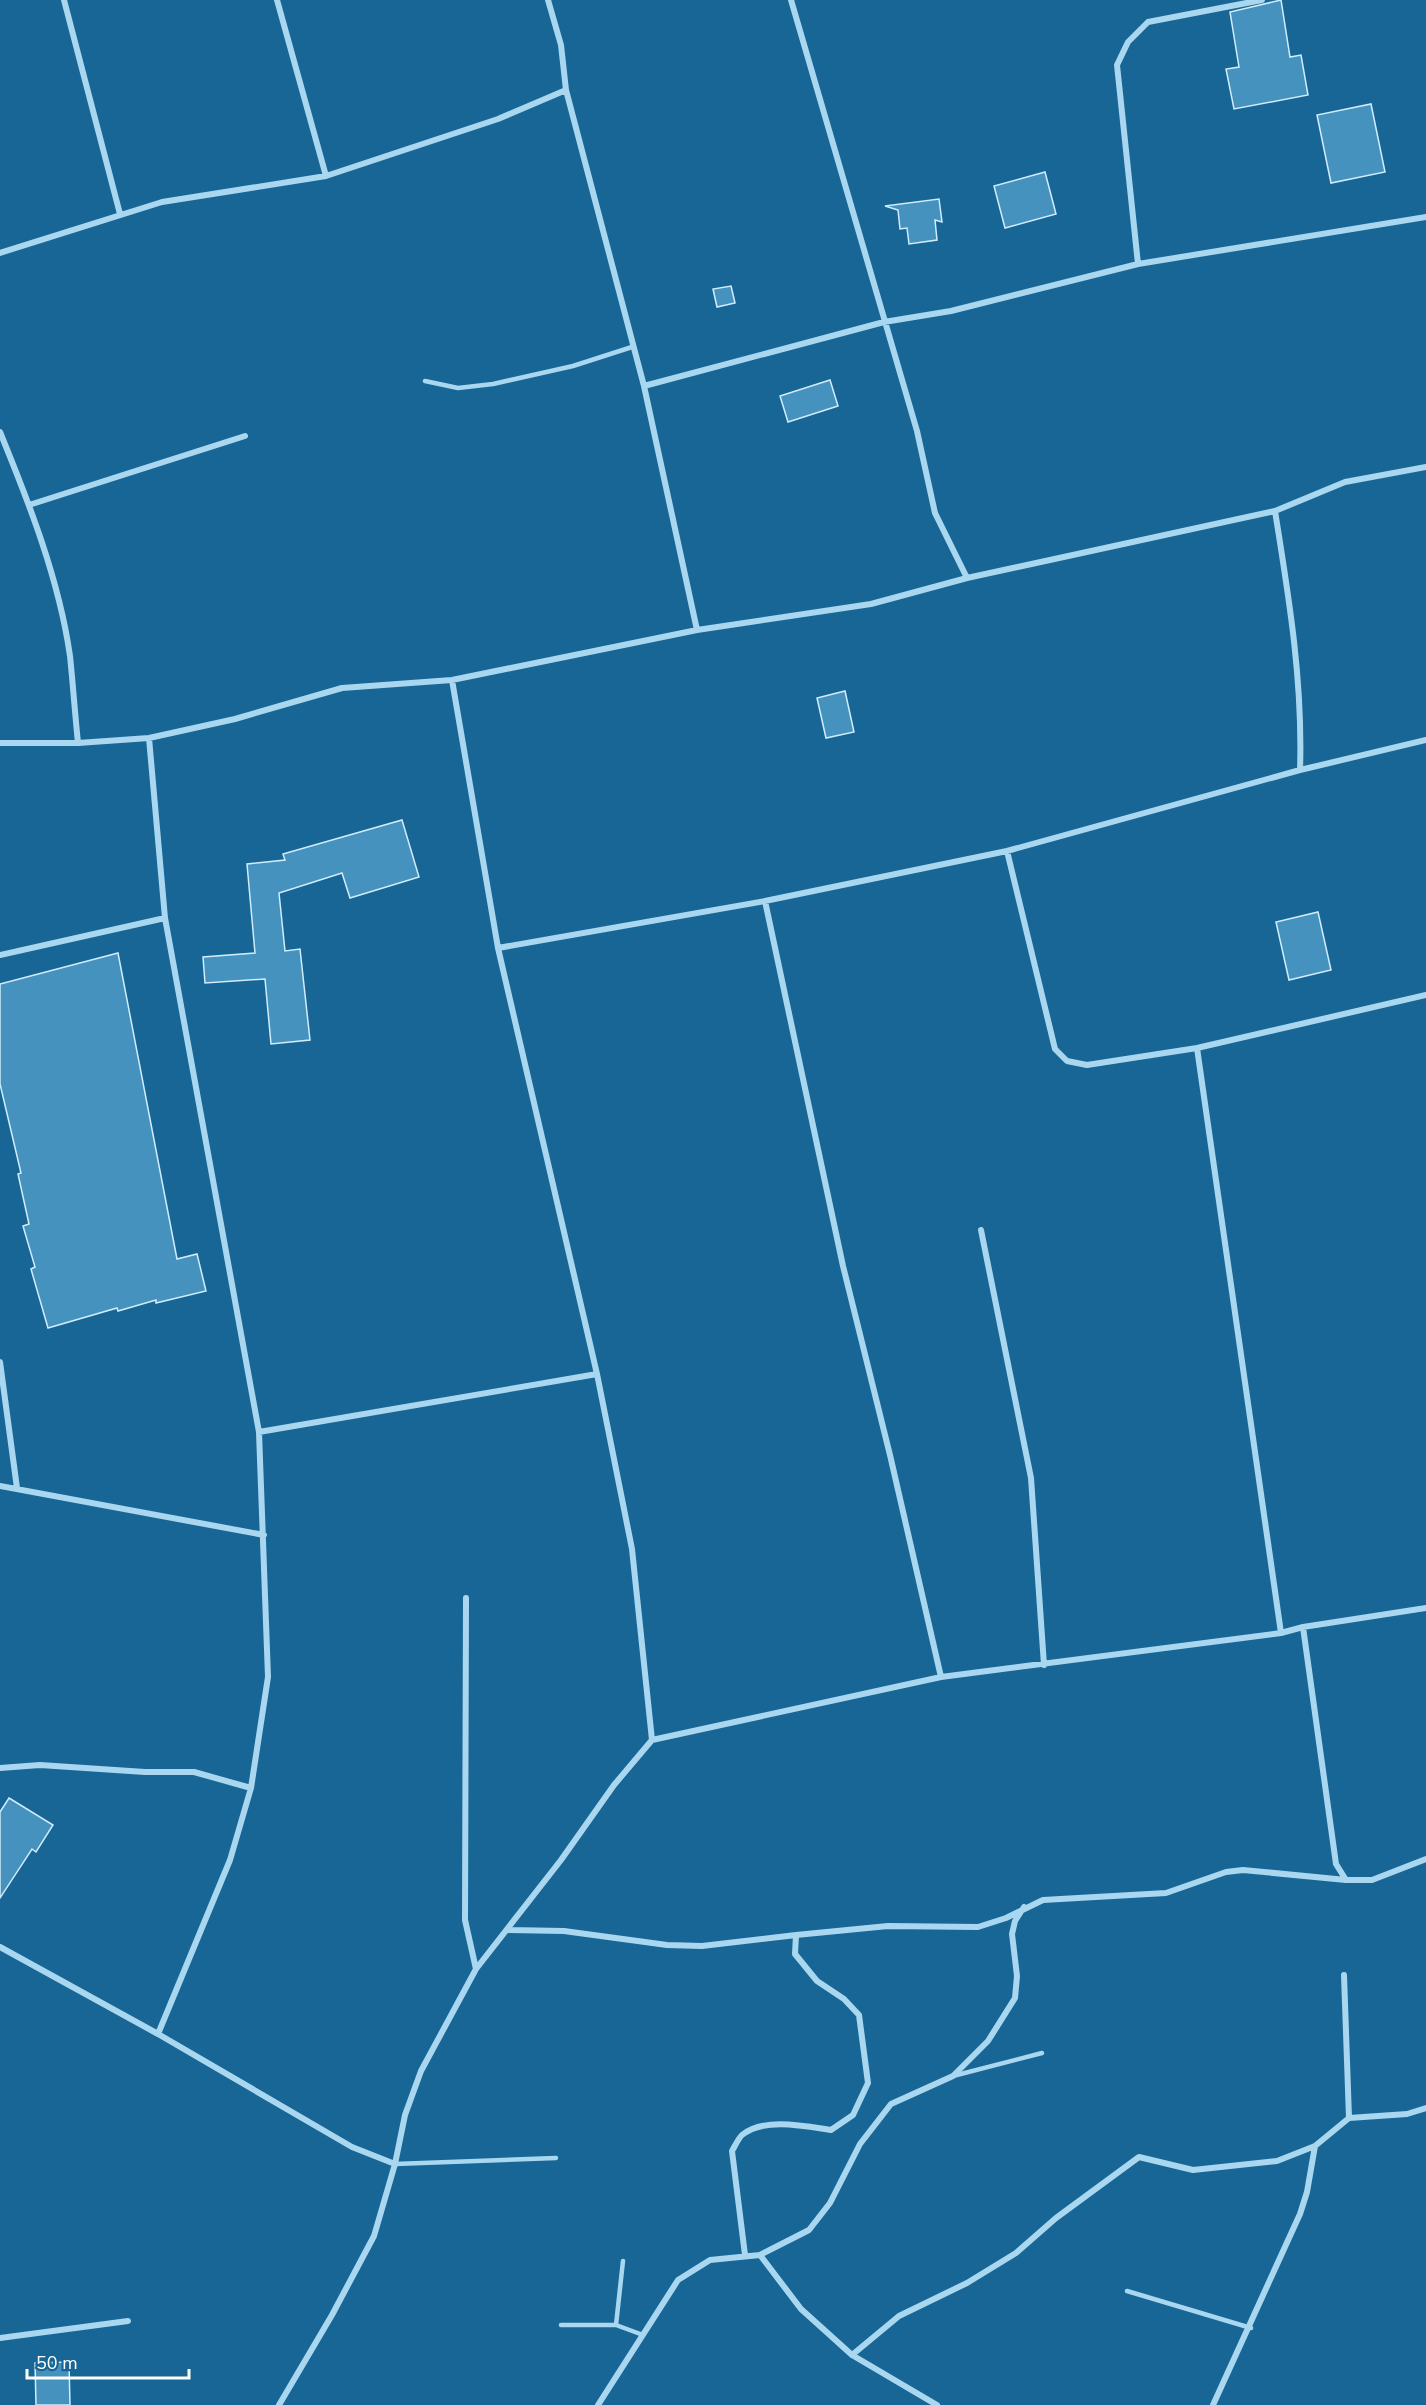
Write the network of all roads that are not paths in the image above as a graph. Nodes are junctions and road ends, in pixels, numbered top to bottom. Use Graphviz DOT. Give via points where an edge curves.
graph roads {
  1 [pos="64,0"];
  2 [pos="277,0"];
  3 [pos="548,0"];
  4 [pos="791,0"];
  5 [pos="1262,0"];
  6 [pos="566,90"];
  7 [pos="326,176"];
  8 [pos="120,214"];
  9 [pos="1426,217"];
  10 [pos="0,253"];
  11 [pos="1138,264"];
  12 [pos="884,322"];
  13 [pos="632,347"];
  14 [pos="425,381"];
  15 [pos="644,386"];
  16 [pos="0,432"];
  17 [pos="245,436"];
  18 [pos="1426,466"];
  19 [pos="29,505"];
  20 [pos="1275,511"];
  21 [pos="967,578"];
  22 [pos="697,630"];
  23 [pos="452,680"];
  24 [pos="148,738"];
  25 [pos="1426,740"];
  26 [pos="0,743"];
  27 [pos="78,743"];
  28 [pos="1300,770"];
  29 [pos="1007,852"];
  30 [pos="765,901"];
  31 [pos="165,918"];
  32 [pos="498,948"];
  33 [pos="0,955"];
  34 [pos="1426,995"];
  35 [pos="1197,1048"];
  36 [pos="981,1230"];
  37 [pos="0,1362"];
  38 [pos="597,1374"];
  39 [pos="259,1432"];
  40 [pos="0,1486"];
  41 [pos="16,1488"];
  42 [pos="264,1535"];
  43 [pos="466,1598"];
  44 [pos="1426,1608"];
  45 [pos="1303,1627"];
  46 [pos="1281,1633"];
  47 [pos="1044,1665"];
  48 [pos="941,1677"];
  49 [pos="652,1740"];
  50 [pos="0,1767"];
  51 [pos="251,1788"];
  52 [pos="1426,1859"];
  53 [pos="1346,1880"];
  54 [pos="1024,1907"];
  55 [pos="507,1930"];
  56 [pos="796,1935"];
  57 [pos="0,1947"];
  58 [pos="476,1969"];
  59 [pos="1344,1975"];
  60 [pos="158,2034"];
  61 [pos="1042,2053"];
  62 [pos="953,2076"];
  63 [pos="1426,2108"];
  64 [pos="1349,2118"];
  65 [pos="1315,2146"];
  66 [pos="556,2158"];
  67 [pos="395,2164"];
  68 [pos="760,2254"];
  69 [pos="745,2255"];
  70 [pos="623,2260"];
  71 [pos="1127,2291"];
  72 [pos="128,2321"];
  73 [pos="561,2325"];
  74 [pos="616,2325"];
  75 [pos="1251,2328"];
  76 [pos="643,2335"];
  77 [pos="0,2338"];
  78 [pos="852,2355"];
  79 [pos="279,2405"];
  80 [pos="598,2405"];
  81 [pos="937,2405"];
  82 [pos="1213,2405"];
  1 -- 8 [label="street"];
  2 -- 7 [label="street"];
  3 -- 6 [label="street" via="561,45"];
  4 -- 12 [label="street"];
  5 -- 11 [label="street" via="1148,22 1128,42 1117,65"];
  6 -- 7 [label="street" via="498,119"];
  6 -- 13 [label="street"];
  7 -- 8 [label="street" via="162,202"];
  8 -- 10 [label="street"];
  9 -- 11 [label="street"];
  11 -- 12 [label="street" via="951,311"];
  12 -- 15 [label="street"];
  12 -- 21 [label="street" via="918,431 935,513"];
  13 -- 14 [label="lane" via="573,366 493,384 458,388"];
  13 -- 15 [label="street"];
  15 -- 22 [label="street"];
  16 -- 19 [label="street"];
  17 -- 19 [label="street"];
  18 -- 20 [label="street" via="1345,482"];
  19 -- 27 [label="street" via="51,574 69,654"];
  20 -- 21 [label="street"];
  20 -- 28 [label="street" via="1297,651 1302,728"];
  21 -- 22 [label="street" via="871,604"];
  22 -- 23 [label="street"];
  23 -- 24 [label="street" via="342,688 235,719"];
  23 -- 32 [label="street"];
  24 -- 27 [label="street"];
  24 -- 31 [label="street"];
  25 -- 28 [label="street"];
  26 -- 27 [label="street"];
  28 -- 29 [label="street"];
  29 -- 30 [label="street"];
  29 -- 35 [label="street" via="1055,1049 1067,1061 1087,1065"];
  30 -- 32 [label="street"];
  30 -- 48 [label="street" via="843,1266"];
  31 -- 33 [label="street"];
  31 -- 39 [label="street"];
  32 -- 38 [label="street"];
  34 -- 35 [label="street"];
  35 -- 46 [label="street"];
  36 -- 47 [label="street" via="1031,1478"];
  37 -- 41 [label="street"];
  38 -- 39 [label="street"];
  38 -- 49 [label="street" via="632,1549"];
  39 -- 42 [label="street"];
  40 -- 41 [label="street"];
  41 -- 42 [label="street"];
  42 -- 51 [label="street" via="268,1677"];
  43 -- 58 [label="street" via="465,1920"];
  44 -- 45 [label="street"];
  45 -- 46 [label="street"];
  45 -- 53 [label="street" via="1336,1864"];
  46 -- 47 [label="street"];
  47 -- 48 [label="street"];
  48 -- 49 [label="street"];
  49 -- 55 [label="street"];
  50 -- 51 [label="street" via="40,1765 194,1772"];
  51 -- 60 [label="street" via="230,1860"];
  52 -- 53 [label="street" via="1372,1880"];
  53 -- 54 [label="street" via="1243,1870 1166,1893 1043,1900"];
  54 -- 56 [label="street" via="978,1927 888,1926"];
  54 -- 62 [label="street" via="1011,1934 1017,1976 1015,1998 988,2042"];
  55 -- 56 [label="street" via="564,1930 667,1946"];
  55 -- 58 [label="street"];
  56 -- 69 [label="street" via="795,1954 817,1982 844,1999 859,2016 868,2083 853,2115 831,2130 801,2125 756,2127 741,2136 732,2151"];
  57 -- 60 [label="street"];
  58 -- 67 [label="street" via="421,2071 405,2115"];
  59 -- 64 [label="street"];
  60 -- 67 [label="street" via="352,2147"];
  61 -- 62 [label="lane"];
  62 -- 68 [label="street" via="891,2104 860,2144 830,2203 809,2229"];
  63 -- 64 [label="street" via="1407,2114"];
  64 -- 65 [label="street"];
  65 -- 75 [label="street" via="1300,2214"];
  65 -- 78 [label="street" via="1277,2161 1193,2170 1139,2157 1016,2253 967,2283 899,2316"];
  66 -- 67 [label="lane"];
  67 -- 79 [label="street" via="374,2236"];
  68 -- 69 [label="street"];
  68 -- 78 [label="street" via="801,2309"];
  69 -- 76 [label="street" via="710,2260 678,2280"];
  70 -- 74 [label="lane"];
  71 -- 75 [label="lane"];
  72 -- 77 [label="street"];
  73 -- 74 [label="lane"];
  74 -- 76 [label="lane"];
  75 -- 82 [label="street"];
  76 -- 80 [label="street"];
  78 -- 81 [label="street"];
}
